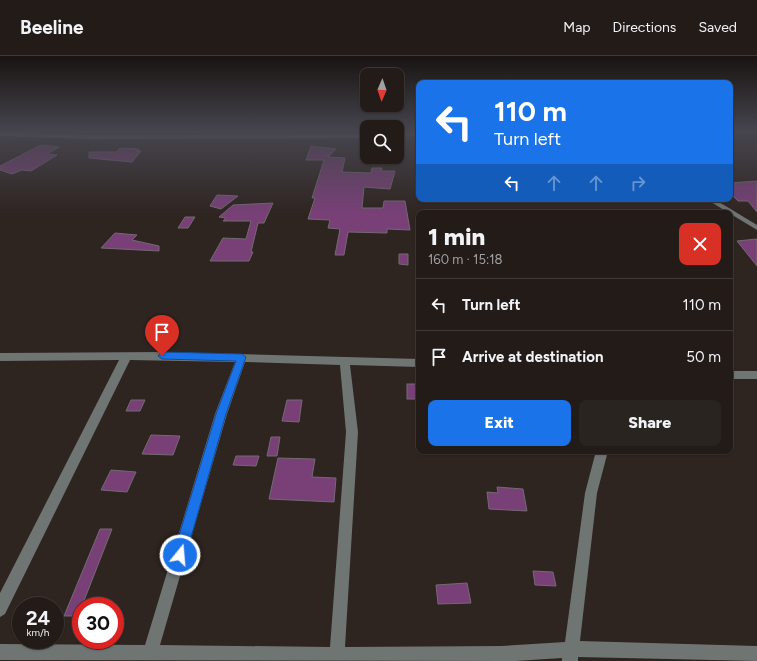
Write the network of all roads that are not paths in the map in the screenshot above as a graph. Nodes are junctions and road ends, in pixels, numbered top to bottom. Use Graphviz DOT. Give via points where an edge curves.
graph roads {
  1 [pos="714,202"];
  2 [pos="727,210"];
  3 [pos="733,214"];
  4 [pos="757,228"];
  5 [pos="0,357"];
  6 [pos="126,357"];
  7 [pos="242,357"];
  8 [pos="345,361"];
  9 [pos="416,363"];
  10 [pos="733,375"];
  11 [pos="757,375"];
  12 [pos="601,454"];
  13 [pos="0,609"];
  14 [pos="0,652"];
  15 [pos="150,654"];
  16 [pos="757,654"];
  17 [pos="337,655"];
  18 [pos="571,655"];
  1 -- 2 [label="street"];
  3 -- 4 [label="street"];
  5 -- 6 [label="street"];
  6 -- 7 [label="street"];
  6 -- 13 [label="street"];
  7 -- 8 [label="street"];
  7 -- 15 [label="street" via="221,414"];
  8 -- 9 [label="street"];
  8 -- 17 [label="street" via="352,432"];
  10 -- 11 [label="street"];
  12 -- 18 [label="street" via="591,493"];
  14 -- 15 [label="street"];
  15 -- 17 [label="street"];
  16 -- 18 [label="street"];
  17 -- 18 [label="street"];
}
